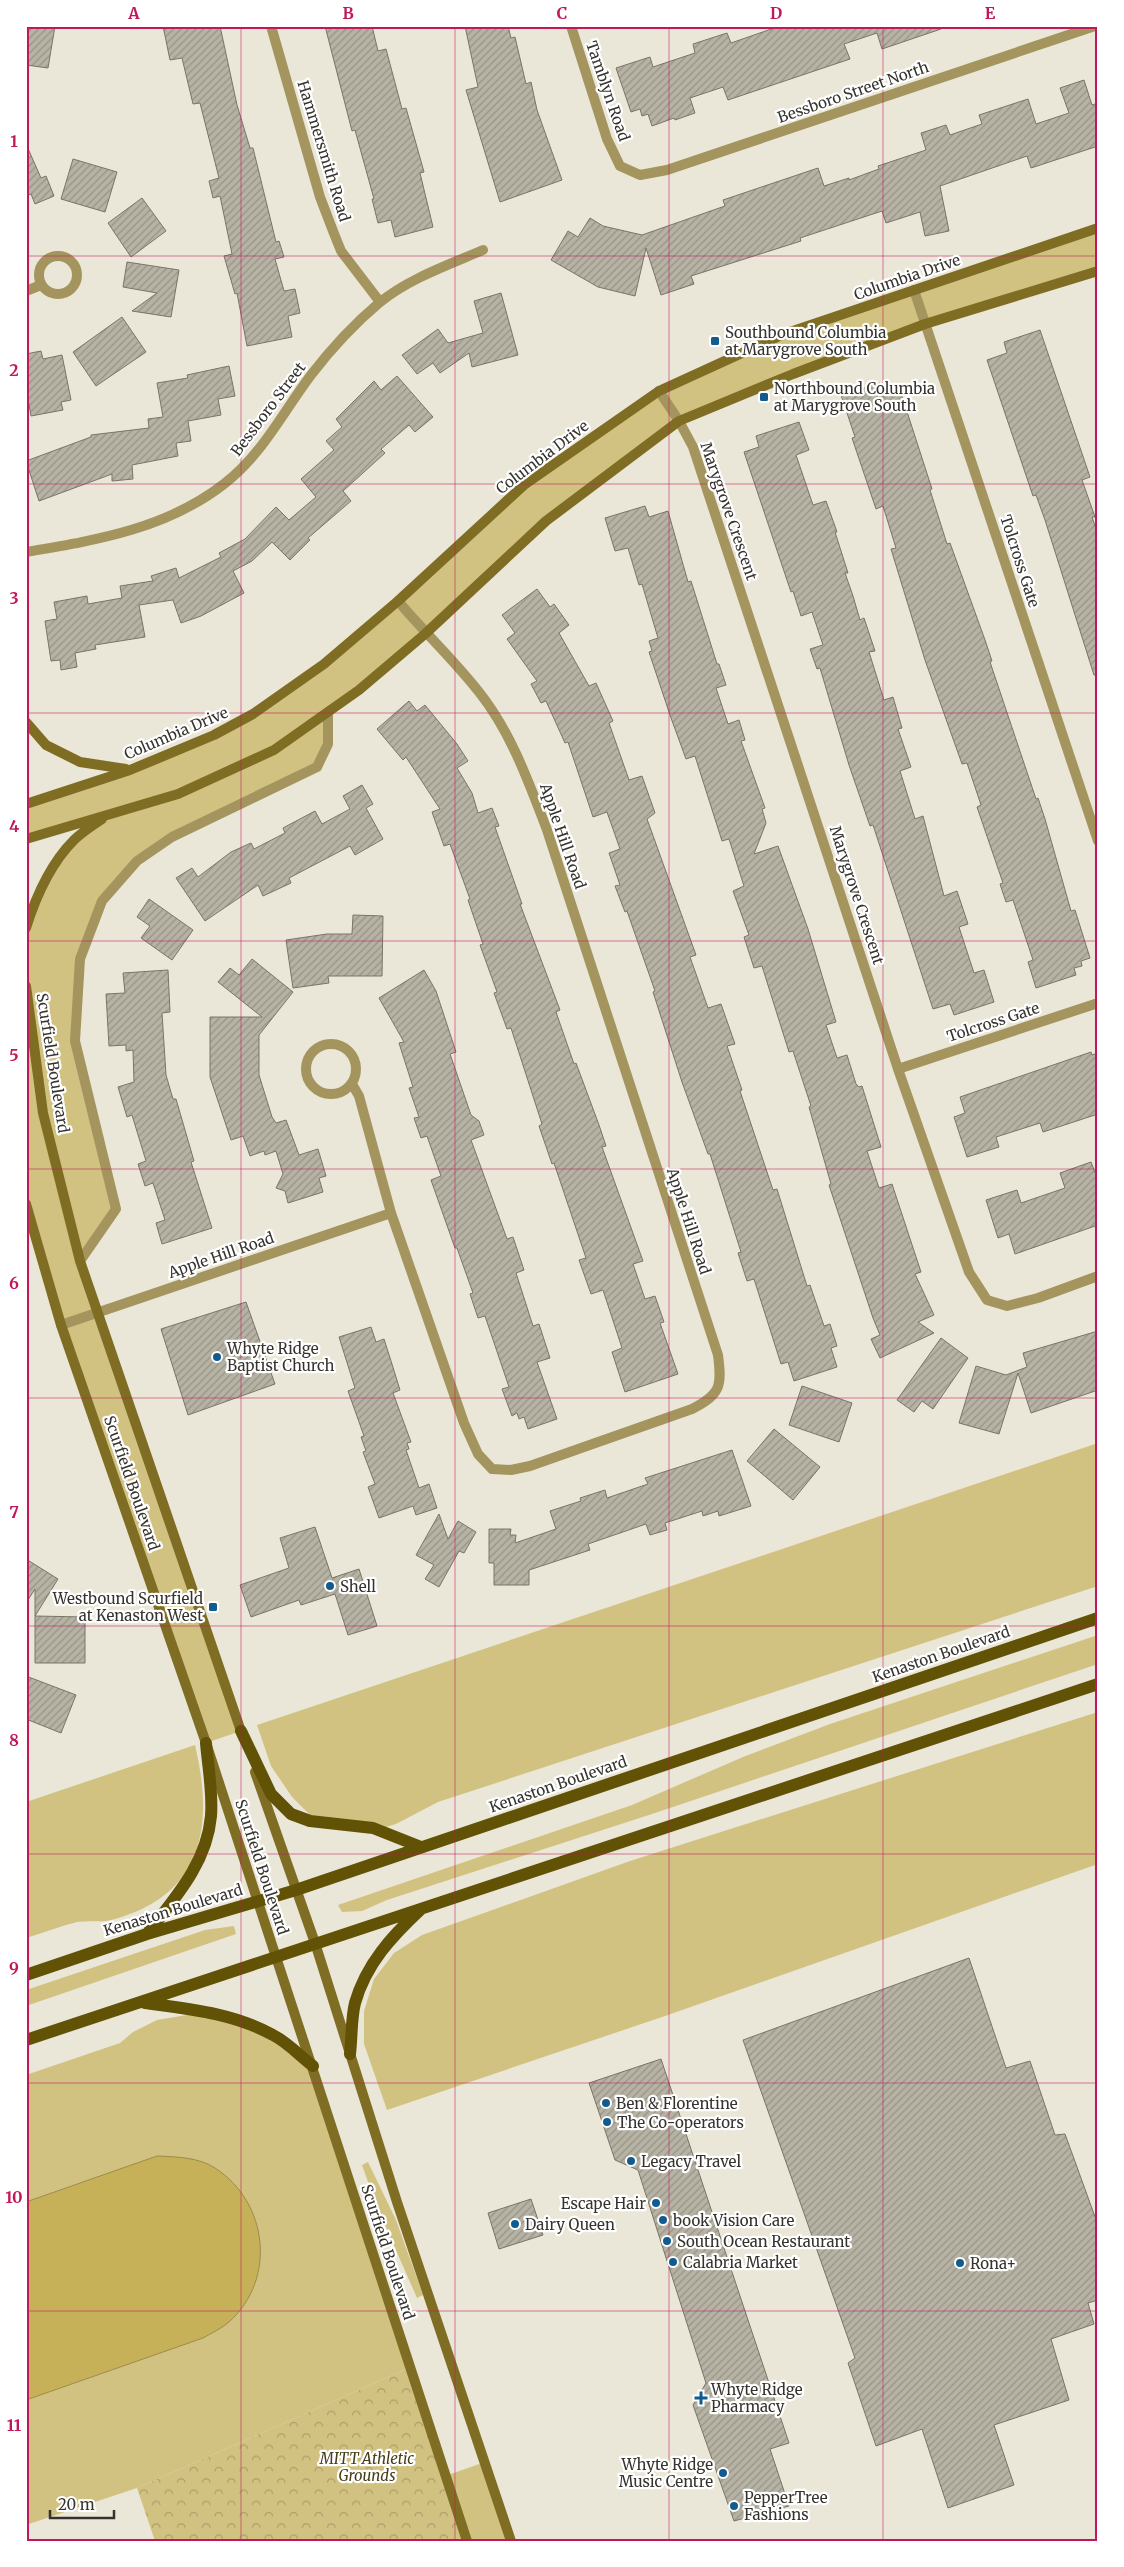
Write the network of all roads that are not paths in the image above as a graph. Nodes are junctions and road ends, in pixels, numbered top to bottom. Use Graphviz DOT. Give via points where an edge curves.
graph roads {
  1 [pos="272,26"];
  2 [pos="570,26"];
  3 [pos="1095,26"];
  4 [pos="620,166"];
  5 [pos="1098,228"];
  6 [pos="483,250"];
  7 [pos="1098,271"];
  8 [pos="41,285"];
  9 [pos="914,290"];
  10 [pos="26,291"];
  11 [pos="380,302"];
  12 [pos="925,324"];
  13 [pos="659,391"];
  14 [pos="679,421"];
  15 [pos="26,552"];
  16 [pos="398,601"];
  17 [pos="425,634"];
  18 [pos="328,712"];
  19 [pos="26,722"];
  20 [pos="130,770"];
  21 [pos="26,804"];
  22 [pos="109,814"];
  23 [pos="26,839"];
  24 [pos="1098,841"];
  25 [pos="26,928"];
  26 [pos="26,986"];
  27 [pos="1098,1003"];
  28 [pos="898,1069"];
  29 [pos="352,1084"];
  30 [pos="26,1204"];
  31 [pos="391,1213"];
  32 [pos="80,1261"];
  33 [pos="1098,1276"];
  34 [pos="96,1313"];
  35 [pos="61,1325"];
  36 [pos="1098,1618"];
  37 [pos="1098,1684"];
  38 [pos="241,1731"];
  39 [pos="206,1743"];
  40 [pos="421,1847"];
  41 [pos="296,1890"];
  42 [pos="257,1901"];
  43 [pos="423,1907"];
  44 [pos="147,1934"];
  45 [pos="315,1943"];
  46 [pos="276,1956"];
  47 [pos="26,1974"];
  48 [pos="143,2002"];
  49 [pos="26,2040"];
  50 [pos="350,2054"];
  51 [pos="313,2066"];
  52 [pos="467,2541"];
  53 [pos="511,2541"];
  1 -- 11 [label="street, Hammersmith Road" via="320,197 335,238 341,251"];
  2 -- 4 [label="street, Tamblyn Road" via="607,139"];
  3 -- 4 [label="street, Bessboro Street North" via="667,170 640,175"];
  5 -- 9 [label="street, Columbia Drive"];
  6 -- 11 [label="street, Bessboro Street" via="423,277"];
  7 -- 12 [label="street"];
  8 -- 10 [label="street"];
  9 -- 12 [label="street, Tolcross Gate"];
  9 -- 13 [label="street, Columbia Drive" via="784,334"];
  11 -- 15 [label="street, Bessboro Street" via="338,343 311,375 249,463 225,484 154,524"];
  12 -- 14 [label="street"];
  12 -- 24 [label="street, Tolcross Gate"];
  13 -- 14 [label="street, Marygrove Crescent"];
  13 -- 16 [label="street, Columbia Drive" via="524,485"];
  14 -- 17 [label="street" via="546,521"];
  14 -- 28 [label="street, Marygrove Crescent" via="692,447"];
  16 -- 17 [label="street, Apple Hill Road"];
  16 -- 20 [label="street, Columbia Drive" via="324,664 253,714 214,736"];
  17 -- 18 [label="street"];
  17 -- 31 [label="street, Apple Hill Road" via="480,694 512,746 547,830 718,1355 721,1382 712,1399 530,1466 492,1469 478,1454 464,1423"];
  18 -- 22 [label="street" via="274,750 226,773 178,794"];
  18 -- 32 [label="street, Scurfield Boulevard" via="328,744 317,768 172,837 137,861 102,901 80,959 75,1041 116,1209"];
  19 -- 20 [label="street" via="46,745 80,762"];
  20 -- 21 [label="street, Columbia Drive"];
  22 -- 23 [label="street"];
  22 -- 25 [label="street" via="75,839 54,864"];
  26 -- 32 [label="street, Scurfield Boulevard" via="43,1113"];
  27 -- 28 [label="street, Tolcross Gate"];
  28 -- 33 [label="street, Marygrove Crescent" via="969,1272 987,1300 1007,1306"];
  29 -- 29 [label="street, Apple Hill Road" via="356,1063 352,1054 343,1047 323,1045 308,1058 307,1076 310,1084 321,1093 338,1094"];
  29 -- 31 [label="street, Apple Hill Road" via="359,1096"];
  30 -- 35 [label="street, Scurfield Boulevard"];
  31 -- 34 [label="street, Apple Hill Road"];
  32 -- 34 [label="street, Scurfield Boulevard"];
  34 -- 35 [label="street, Apple Hill Road"];
  34 -- 38 [label="street, Scurfield Boulevard"];
  35 -- 39 [label="street, Scurfield Boulevard"];
  36 -- 40 [label="main road, Kenaston Boulevard"];
  37 -- 43 [label="main road"];
  38 -- 40 [label="main road" via="270,1794 290,1814 310,1821 373,1828"];
  38 -- 41 [label="street, Scurfield Boulevard"];
  39 -- 42 [label="street, Scurfield Boulevard"];
  39 -- 44 [label="main road" via="211,1815 207,1841 180,1890"];
  40 -- 41 [label="main road, Kenaston Boulevard"];
  41 -- 42 [label="main road, Kenaston Boulevard"];
  41 -- 45 [label="street, Scurfield Boulevard"];
  42 -- 44 [label="main road, Kenaston Boulevard"];
  42 -- 46 [label="street, Scurfield Boulevard"];
  43 -- 45 [label="main road"];
  43 -- 50 [label="main road" via="388,1941 367,1972 354,2004"];
  44 -- 47 [label="main road, Kenaston Boulevard"];
  45 -- 46 [label="main road"];
  45 -- 50 [label="street, Scurfield Boulevard"];
  46 -- 48 [label="main road"];
  46 -- 51 [label="street, Scurfield Boulevard"];
  48 -- 49 [label="main road"];
  48 -- 51 [label="main road" via="220,2014 250,2024 275,2035"];
  50 -- 53 [label="street, Scurfield Boulevard"];
  51 -- 52 [label="street, Scurfield Boulevard"];
}
